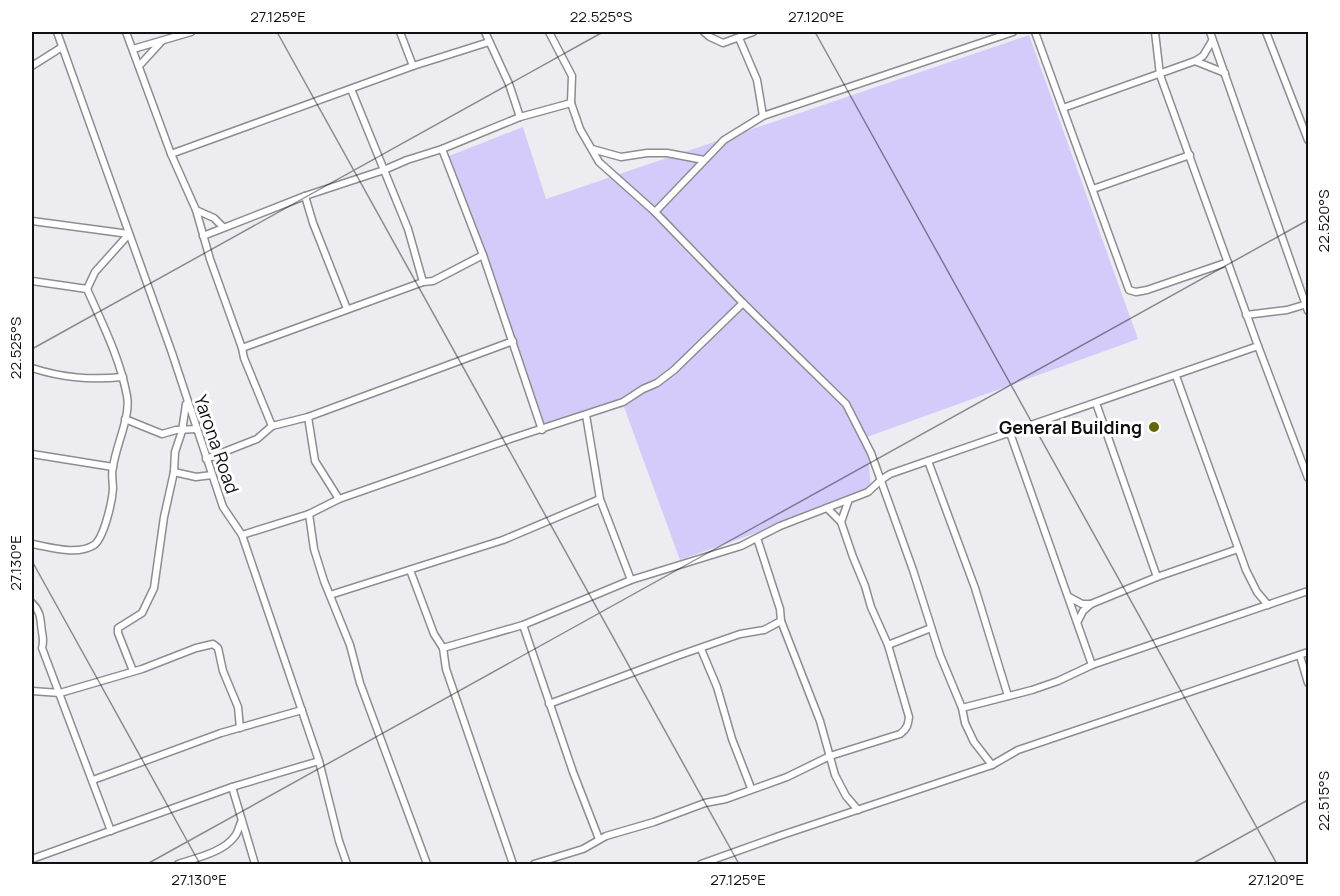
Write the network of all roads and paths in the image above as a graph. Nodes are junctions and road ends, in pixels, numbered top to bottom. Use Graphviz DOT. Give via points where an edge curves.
graph roads {
  1 [pos="57,32"];
  2 [pos="126,32"];
  3 [pos="191,32"];
  4 [pos="400,32"];
  5 [pos="485,32"];
  6 [pos="549,32"];
  7 [pos="704,32"];
  8 [pos="753,32"];
  9 [pos="1013,32"];
  10 [pos="1035,32"];
  11 [pos="1155,32"];
  12 [pos="1210,32"];
  13 [pos="1266,32"];
  14 [pos="739,38"];
  15 [pos="1212,41"];
  16 [pos="161,42"];
  17 [pos="489,42"];
  18 [pos="62,47"];
  19 [pos="133,49"];
  20 [pos="1195,62"];
  21 [pos="32,66"];
  22 [pos="140,66"];
  23 [pos="413,66"];
  24 [pos="1225,73"];
  25 [pos="1160,75"];
  26 [pos="351,89"];
  27 [pos="762,102"];
  28 [pos="571,103"];
  29 [pos="1063,108"];
  30 [pos="774,111"];
  31 [pos="1308,113"];
  32 [pos="763,116"];
  33 [pos="1299,116"];
  34 [pos="520,117"];
  35 [pos="1308,140"];
  36 [pos="442,149"];
  37 [pos="591,149"];
  38 [pos="171,154"];
  39 [pos="1190,155"];
  40 [pos="704,160"];
  41 [pos="384,170"];
  42 [pos="1092,189"];
  43 [pos="305,196"];
  44 [pos="196,210"];
  45 [pos="655,212"];
  46 [pos="32,221"];
  47 [pos="223,227"];
  48 [pos="129,234"];
  49 [pos="203,236"];
  50 [pos="483,255"];
  51 [pos="1228,262"];
  52 [pos="32,281"];
  53 [pos="423,282"];
  54 [pos="87,289"];
  55 [pos="744,303"];
  56 [pos="1308,308"];
  57 [pos="347,309"];
  58 [pos="1246,315"];
  59 [pos="513,341"];
  60 [pos="1258,346"];
  61 [pos="243,348"];
  62 [pos="32,368"];
  63 [pos="1176,376"];
  64 [pos="123,377"];
  65 [pos="186,401"];
  66 [pos="1096,403"];
  67 [pos="586,415"];
  68 [pos="308,417"];
  69 [pos="125,418"];
  70 [pos="272,426"];
  71 [pos="197,429"];
  72 [pos="542,430"];
  73 [pos="182,431"];
  74 [pos="1010,433"];
  75 [pos="32,454"];
  76 [pos="206,459"];
  77 [pos="928,461"];
  78 [pos="112,467"];
  79 [pos="174,472"];
  80 [pos="212,475"];
  81 [pos="1308,478"];
  82 [pos="880,480"];
  83 [pos="339,499"];
  84 [pos="600,499"];
  85 [pos="848,502"];
  86 [pos="827,508"];
  87 [pos="309,514"];
  88 [pos="841,522"];
  89 [pos="242,535"];
  90 [pos="757,538"];
  91 [pos="32,544"];
  92 [pos="1238,549"];
  93 [pos="410,570"];
  94 [pos="1157,578"];
  95 [pos="631,580"];
  96 [pos="1308,591"];
  97 [pos="330,595"];
  98 [pos="1068,596"];
  99 [pos="32,603"];
  100 [pos="1091,604"];
  101 [pos="1268,605"];
  102 [pos="781,621"];
  103 [pos="1078,621"];
  104 [pos="523,625"];
  105 [pos="931,627"];
  106 [pos="888,645"];
  107 [pos="443,648"];
  108 [pos="701,649"];
  109 [pos="1308,652"];
  110 [pos="1300,656"];
  111 [pos="1092,665"];
  112 [pos="133,671"];
  113 [pos="1308,683"];
  114 [pos="32,691"];
  115 [pos="60,693"];
  116 [pos="1008,696"];
  117 [pos="549,704"];
  118 [pos="962,708"];
  119 [pos="302,710"];
  120 [pos="240,728"];
  121 [pos="830,756"];
  122 [pos="319,761"];
  123 [pos="992,765"];
  124 [pos="93,780"];
  125 [pos="232,788"];
  126 [pos="751,788"];
  127 [pos="858,810"];
  128 [pos="241,822"];
  129 [pos="111,831"];
  130 [pos="599,839"];
  131 [pos="32,859"];
  132 [pos="178,864"];
  133 [pos="255,864"];
  134 [pos="347,864"];
  135 [pos="428,864"];
  136 [pos="513,864"];
  137 [pos="534,864"];
  138 [pos="701,864"];
  1 -- 18 [label="street, Yarona Road"];
  2 -- 19 [label="street"];
  3 -- 16 [label="street"];
  4 -- 23 [label="street"];
  5 -- 17 [label="street"];
  6 -- 28 [label="street" via="572,76"];
  7 -- 14 [label="street" via="723,44"];
  8 -- 14 [label="street"];
  9 -- 30 [label="street"];
  10 -- 29 [label="street"];
  11 -- 25 [label="street"];
  12 -- 15 [label="street"];
  13 -- 33 [label="street"];
  14 -- 27 [label="street"];
  15 -- 20 [label="street"];
  15 -- 24 [label="street"];
  16 -- 19 [label="street"];
  16 -- 22 [label="street"];
  17 -- 23 [label="street"];
  17 -- 34 [label="street"];
  18 -- 21 [label="street"];
  18 -- 48 [label="street, Yarona Road"];
  19 -- 22 [label="street"];
  20 -- 24 [label="street"];
  20 -- 25 [label="street"];
  22 -- 38 [label="street"];
  23 -- 26 [label="street"];
  24 -- 56 [label="street"];
  25 -- 29 [label="street"];
  25 -- 39 [label="street"];
  26 -- 38 [label="street"];
  26 -- 41 [label="street"];
  27 -- 30 [label="street"];
  27 -- 32 [label="street"];
  28 -- 34 [label="street"];
  28 -- 37 [label="street"];
  29 -- 42 [label="street"];
  30 -- 32 [label="street"];
  31 -- 33 [label="street"];
  32 -- 40 [label="street" via="724,140"];
  33 -- 35 [label="street"];
  34 -- 36 [label="street"];
  36 -- 41 [label="street"];
  36 -- 50 [label="street"];
  37 -- 40 [label="street" via="621,157 667,153"];
  37 -- 45 [label="street" via="599,162"];
  38 -- 44 [label="street"];
  39 -- 42 [label="street"];
  39 -- 51 [label="street"];
  40 -- 45 [label="street"];
  41 -- 43 [label="street"];
  41 -- 53 [label="street" via="408,229"];
  42 -- 51 [label="street" via="1129,290 1147,290"];
  43 -- 47 [label="street"];
  43 -- 57 [label="street"];
  44 -- 47 [label="street"];
  44 -- 49 [label="street"];
  45 -- 55 [label="street"];
  46 -- 48 [label="street"];
  47 -- 49 [label="street"];
  48 -- 54 [label="street" via="95,272"];
  48 -- 65 [label="street, Yarona Road"];
  49 -- 61 [label="street"];
  50 -- 53 [label="street" via="433,281"];
  50 -- 59 [label="street"];
  51 -- 58 [label="street"];
  52 -- 54 [label="street"];
  53 -- 57 [label="street"];
  54 -- 64 [label="street"];
  55 -- 67 [label="street" via="657,383 623,402"];
  55 -- 82 [label="street" via="846,404"];
  56 -- 58 [label="street"];
  57 -- 61 [label="street"];
  58 -- 60 [label="street"];
  59 -- 68 [label="street"];
  59 -- 72 [label="street"];
  60 -- 63 [label="street"];
  60 -- 81 [label="street"];
  61 -- 70 [label="street"];
  62 -- 64 [label="street" via="90,380"];
  63 -- 66 [label="street"];
  63 -- 92 [label="street"];
  64 -- 69 [label="street" via="128,398"];
  65 -- 71 [label="street, Yarona Road"];
  65 -- 73 [label="street"];
  66 -- 74 [label="street"];
  66 -- 94 [label="street"];
  67 -- 72 [label="street"];
  67 -- 84 [label="street"];
  68 -- 70 [label="street"];
  68 -- 83 [label="street" via="315,461"];
  69 -- 73 [label="street" via="162,434"];
  69 -- 78 [label="street"];
  70 -- 76 [label="street" via="257,439"];
  71 -- 73 [label="street"];
  71 -- 76 [label="street, Yarona Road"];
  72 -- 83 [label="street"];
  73 -- 79 [label="street"];
  74 -- 77 [label="street"];
  74 -- 98 [label="street"];
  75 -- 78 [label="street"];
  76 -- 80 [label="street, Yarona Road"];
  77 -- 82 [label="street"];
  77 -- 116 [label="street" via="975,588"];
  78 -- 91 [label="street" via="110,506 96,544 76,551"];
  79 -- 80 [label="street" via="196,477"];
  79 -- 112 [label="street" via="150,600 142,613 118,628"];
  80 -- 89 [label="street, Yarona Road" via="223,507"];
  82 -- 85 [label="street" via="868,492"];
  82 -- 105 [label="street"];
  83 -- 87 [label="street"];
  84 -- 93 [label="street" via="503,540"];
  84 -- 95 [label="street"];
  85 -- 86 [label="street"];
  85 -- 88 [label="street"];
  86 -- 88 [label="street"];
  86 -- 90 [label="street"];
  87 -- 89 [label="street"];
  87 -- 97 [label="street" via="314,549"];
  88 -- 106 [label="street"];
  89 -- 119 [label="street, Yarona Road"];
  90 -- 95 [label="street"];
  90 -- 102 [label="street"];
  92 -- 94 [label="street"];
  92 -- 101 [label="street" via="1251,582"];
  93 -- 97 [label="street"];
  93 -- 107 [label="street"];
  94 -- 100 [label="street"];
  95 -- 104 [label="street"];
  96 -- 101 [label="street"];
  97 -- 135 [label="street"];
  98 -- 100 [label="street"];
  98 -- 103 [label="street"];
  99 -- 115 [label="street" via="42,619 42,648"];
  100 -- 103 [label="street"];
  101 -- 111 [label="street"];
  102 -- 108 [label="street"];
  102 -- 121 [label="street"];
  103 -- 111 [label="street"];
  104 -- 107 [label="street"];
  104 -- 117 [label="street"];
  105 -- 106 [label="street"];
  105 -- 118 [label="street"];
  106 -- 121 [label="street" via="908,725 900,734"];
  107 -- 136 [label="street" via="446,669"];
  108 -- 117 [label="street"];
  108 -- 126 [label="street"];
  109 -- 110 [label="street"];
  110 -- 113 [label="street"];
  110 -- 123 [label="street" via="1018,750"];
  111 -- 116 [label="street" via="1058,681"];
  112 -- 115 [label="street"];
  112 -- 120 [label="street" via="213,644 218,648 238,706"];
  114 -- 115 [label="street"];
  115 -- 124 [label="street"];
  116 -- 118 [label="street"];
  117 -- 130 [label="street"];
  118 -- 123 [label="street" via="974,742"];
  119 -- 120 [label="street"];
  119 -- 122 [label="street, Yarona Road"];
  120 -- 124 [label="street"];
  121 -- 126 [label="street" via="787,777"];
  121 -- 127 [label="street" via="840,787"];
  122 -- 125 [label="street"];
  122 -- 134 [label="street, Yarona Road"];
  123 -- 127 [label="street"];
  124 -- 129 [label="street"];
  125 -- 128 [label="street"];
  125 -- 129 [label="street"];
  126 -- 130 [label="street"];
  127 -- 138 [label="street"];
  128 -- 132 [label="street" via="228,843"];
  128 -- 133 [label="street"];
  129 -- 131 [label="street"];
  130 -- 137 [label="street" via="583,849"];
}
